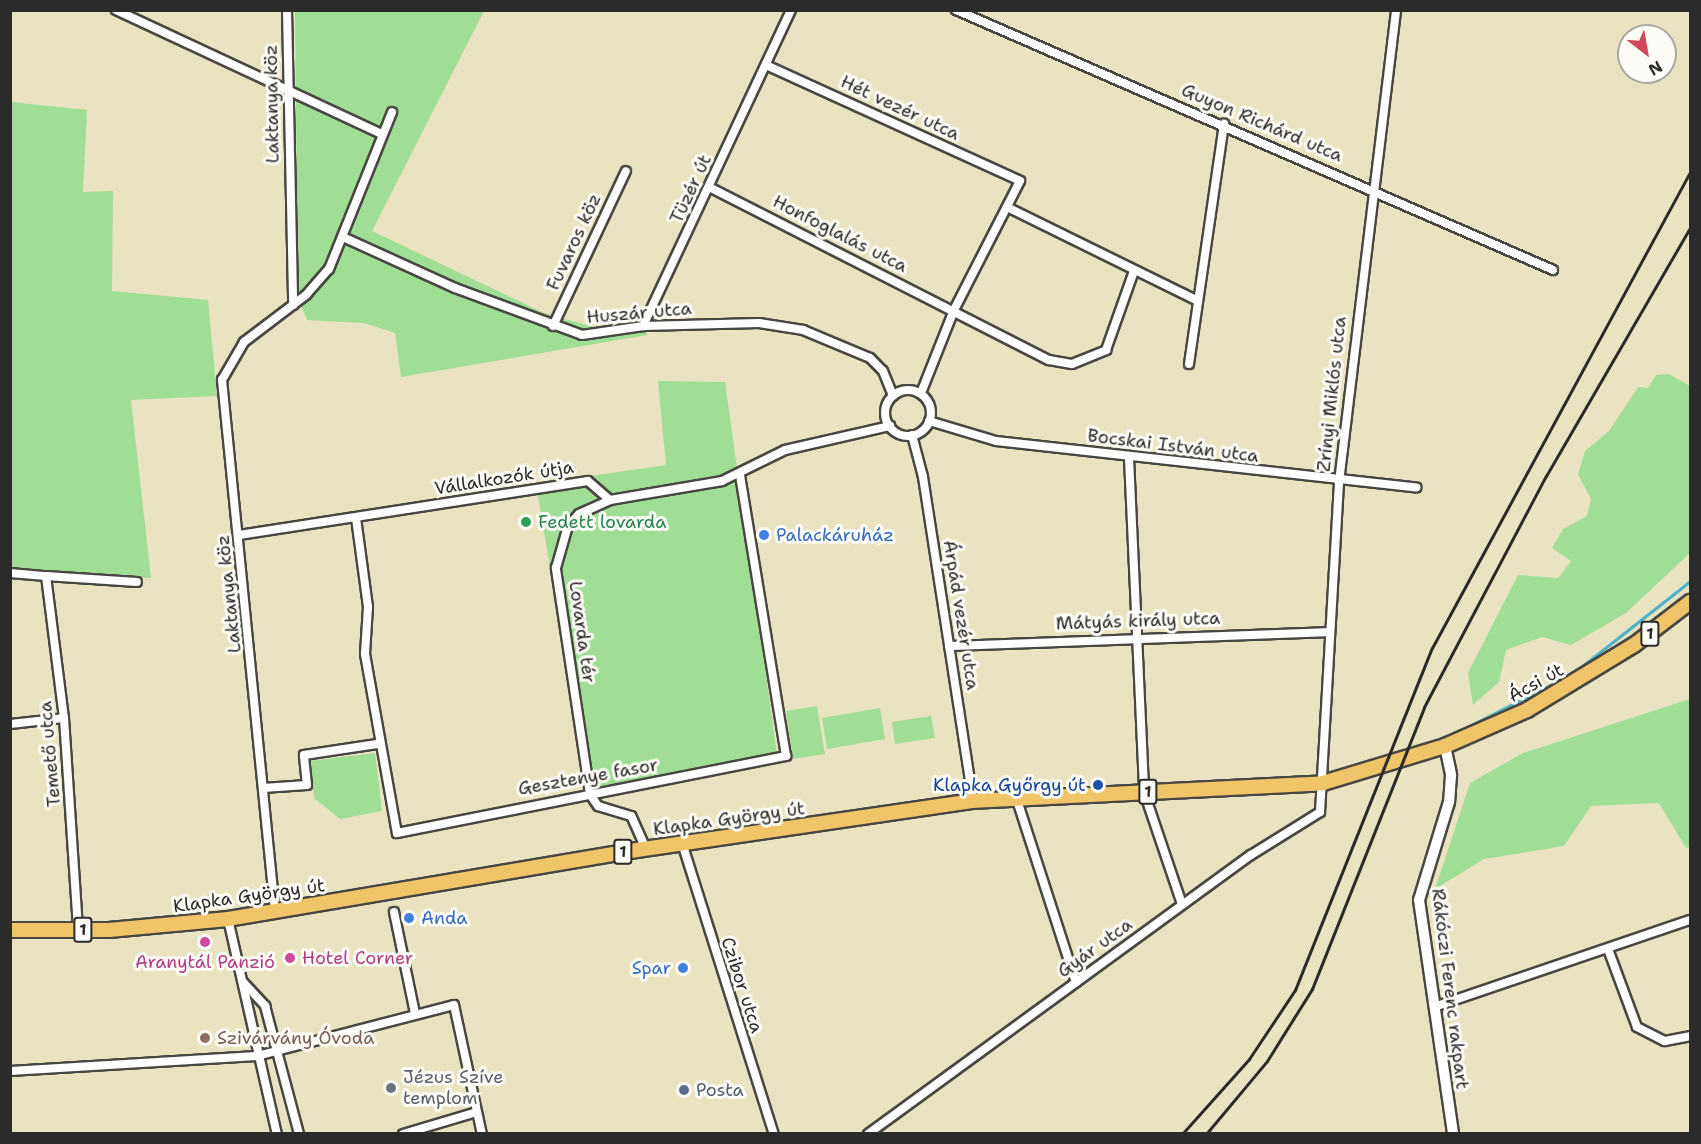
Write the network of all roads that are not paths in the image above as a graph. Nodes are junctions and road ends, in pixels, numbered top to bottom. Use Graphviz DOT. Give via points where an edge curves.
graph roads {
  1 [pos="116,10"];
  2 [pos="287,10"];
  3 [pos="792,10"];
  4 [pos="956,10"];
  5 [pos="1396,10"];
  6 [pos="766,65"];
  7 [pos="288,91"];
  8 [pos="392,112"];
  9 [pos="1224,124"];
  10 [pos="382,134"];
  11 [pos="626,171"];
  12 [pos="711,188"];
  13 [pos="1372,188"];
  14 [pos="1007,207"];
  15 [pos="343,237"];
  16 [pos="1553,270"];
  17 [pos="1134,271"];
  18 [pos="1196,300"];
  19 [pos="293,305"];
  20 [pos="954,310"];
  21 [pos="552,326"];
  22 [pos="643,326"];
  23 [pos="1189,364"];
  24 [pos="921,393"];
  25 [pos="893,396"];
  26 [pos="929,421"];
  27 [pos="890,426"];
  28 [pos="912,435"];
  29 [pos="1129,458"];
  30 [pos="740,475"];
  31 [pos="1339,482"];
  32 [pos="1416,486"];
  33 [pos="610,500"];
  34 [pos="356,518"];
  35 [pos="240,535"];
  36 [pos="10,573"];
  37 [pos="46,576"];
  38 [pos="137,582"];
  39 [pos="1690,602"];
  40 [pos="1328,632"];
  41 [pos="1137,636"];
  42 [pos="949,646"];
  43 [pos="64,718"];
  44 [pos="10,724"];
  45 [pos="377,744"];
  46 [pos="1445,746"];
  47 [pos="1383,766"];
  48 [pos="1323,783"];
  49 [pos="263,788"];
  50 [pos="1144,792"];
  51 [pos="590,794"];
  52 [pos="1016,797"];
  53 [pos="973,801"];
  54 [pos="682,846"];
  55 [pos="646,849"];
  56 [pos="1182,904"];
  57 [pos="275,912"];
  58 [pos="394,912"];
  59 [pos="228,918"];
  60 [pos="1690,920"];
  61 [pos="10,930"];
  62 [pos="78,930"];
  63 [pos="1608,949"];
  64 [pos="243,982"];
  65 [pos="1076,983"];
  66 [pos="1434,1007"];
  67 [pos="415,1013"];
  68 [pos="1690,1036"];
  69 [pos="277,1050"];
  70 [pos="257,1056"];
  71 [pos="10,1071"];
  72 [pos="477,1112"];
  73 [pos="277,1134"];
  74 [pos="299,1134"];
  75 [pos="403,1134"];
  76 [pos="482,1134"];
  77 [pos="774,1134"];
  78 [pos="868,1134"];
  79 [pos="1453,1134"];
  1 -- 7 [label="street"];
  2 -- 7 [label="street, Laktanya köz"];
  3 -- 6 [label="street, Tüzér út"];
  4 -- 9 [label="street, Guyon Richárd utca"];
  5 -- 13 [label="street, Zrínyi Miklós utca"];
  6 -- 12 [label="street, Tüzér út"];
  6 -- 14 [label="street, Hét vezér utca" via="1020,181"];
  7 -- 10 [label="street"];
  7 -- 19 [label="street, Laktanya köz"];
  8 -- 10 [label="street, Laktanya köz"];
  9 -- 13 [label="street, Guyon Richárd utca"];
  9 -- 18 [label="street"];
  10 -- 15 [label="street, Laktanya köz"];
  11 -- 21 [label="street, Fuvaros köz"];
  12 -- 20 [label="street, Honfoglalás utca"];
  12 -- 22 [label="street, Tüzér út"];
  13 -- 16 [label="street, Guyon Richárd utca"];
  13 -- 31 [label="street, Zrínyi Miklós utca"];
  14 -- 17 [label="street"];
  14 -- 20 [label="street"];
  15 -- 19 [label="street, Laktanya köz" via="329,269"];
  15 -- 21 [label="street, Huszár utca"];
  17 -- 18 [label="street"];
  17 -- 20 [label="street, Honfoglalás utca" via="1106,350 1092,359 1049,360"];
  18 -- 23 [label="street"];
  19 -- 35 [label="street, Laktanya köz" via="244,342 224,371"];
  20 -- 24 [label="street"];
  21 -- 22 [label="street, Huszár utca" via="600,336"];
  22 -- 25 [label="street, Huszár utca" via="759,323 803,330 870,358 883,371"];
  24 -- 25 [label="street" via="907,390"];
  24 -- 26 [label="street" via="930,406"];
  25 -- 27 [label="street" via="885,414"];
  26 -- 28 [label="street"];
  26 -- 29 [label="street, Bocskai István utca" via="996,441"];
  27 -- 28 [label="street"];
  27 -- 30 [label="street" via="784,450 761,458"];
  28 -- 42 [label="street, Árpád vezér utca"];
  29 -- 31 [label="street, Bocskai István utca"];
  29 -- 41 [label="street"];
  30 -- 33 [label="street"];
  30 -- 51 [label="street, Gesztenye fasor" via="786,756"];
  31 -- 32 [label="street, Bocskai István utca"];
  31 -- 40 [label="street, Zrínyi Miklós utca"];
  33 -- 34 [label="street, Vállalkozók útja" via="588,481"];
  33 -- 51 [label="street, Lovarda tér" via="585,510 568,526 556,568"];
  34 -- 35 [label="street, Vállalkozók útja"];
  34 -- 45 [label="street"];
  35 -- 49 [label="street, Laktanya köz"];
  36 -- 37 [label="street"];
  37 -- 38 [label="street"];
  37 -- 43 [label="street, Temető utca"];
  39 -- 46 [label="main road, Ácsi út / 1" via="1634,645 1537,704"];
  40 -- 41 [label="street, Mátyás király utca"];
  40 -- 48 [label="street, Zrínyi Miklós utca"];
  41 -- 42 [label="street, Mátyás király utca"];
  41 -- 50 [label="street"];
  42 -- 53 [label="street, Árpád vezér utca"];
  43 -- 44 [label="street"];
  43 -- 62 [label="street, Temető utca"];
  45 -- 49 [label="street" via="304,755 307,785"];
  45 -- 51 [label="street, Gesztenye fasor" via="397,833"];
  46 -- 47 [label="main road, Ácsi út / 1"];
  46 -- 66 [label="street, Rákóczi Ferenc rakpart" via="1451,775 1449,802 1419,887"];
  47 -- 48 [label="main road, Klapka György út / 1"];
  48 -- 50 [label="main road, Klapka György út / 1"];
  48 -- 56 [label="street, Gyár utca" via="1317,818 1251,855"];
  49 -- 57 [label="street, Laktanya köz"];
  50 -- 52 [label="main road, Klapka György út / 1"];
  50 -- 56 [label="street"];
  51 -- 55 [label="street" via="598,806 631,816"];
  52 -- 53 [label="main road, Klapka György út / 1"];
  52 -- 65 [label="street"];
  53 -- 54 [label="main road, Klapka György út / 1"];
  54 -- 55 [label="main road, Klapka György út / 1"];
  54 -- 77 [label="street, Czibor utca"];
  55 -- 57 [label="main road, Klapka György út / 1"];
  56 -- 65 [label="street, Gyár utca"];
  57 -- 59 [label="main road, Klapka György út / 1"];
  58 -- 67 [label="street"];
  59 -- 62 [label="main road, Klapka György út / 1"];
  59 -- 64 [label="street"];
  60 -- 63 [label="street"];
  61 -- 62 [label="main road, Klapka György út / 1"];
  63 -- 66 [label="street"];
  63 -- 68 [label="street" via="1637,1027 1665,1041"];
  64 -- 69 [label="street" via="265,1006"];
  64 -- 70 [label="street"];
  65 -- 78 [label="street, Gyár utca"];
  66 -- 79 [label="street, Rákóczi Ferenc rakpart"];
  67 -- 69 [label="street"];
  67 -- 72 [label="street" via="454,1005"];
  69 -- 70 [label="street"];
  69 -- 74 [label="street"];
  70 -- 71 [label="street"];
  70 -- 73 [label="street"];
  72 -- 75 [label="street"];
  72 -- 76 [label="street"];
}
